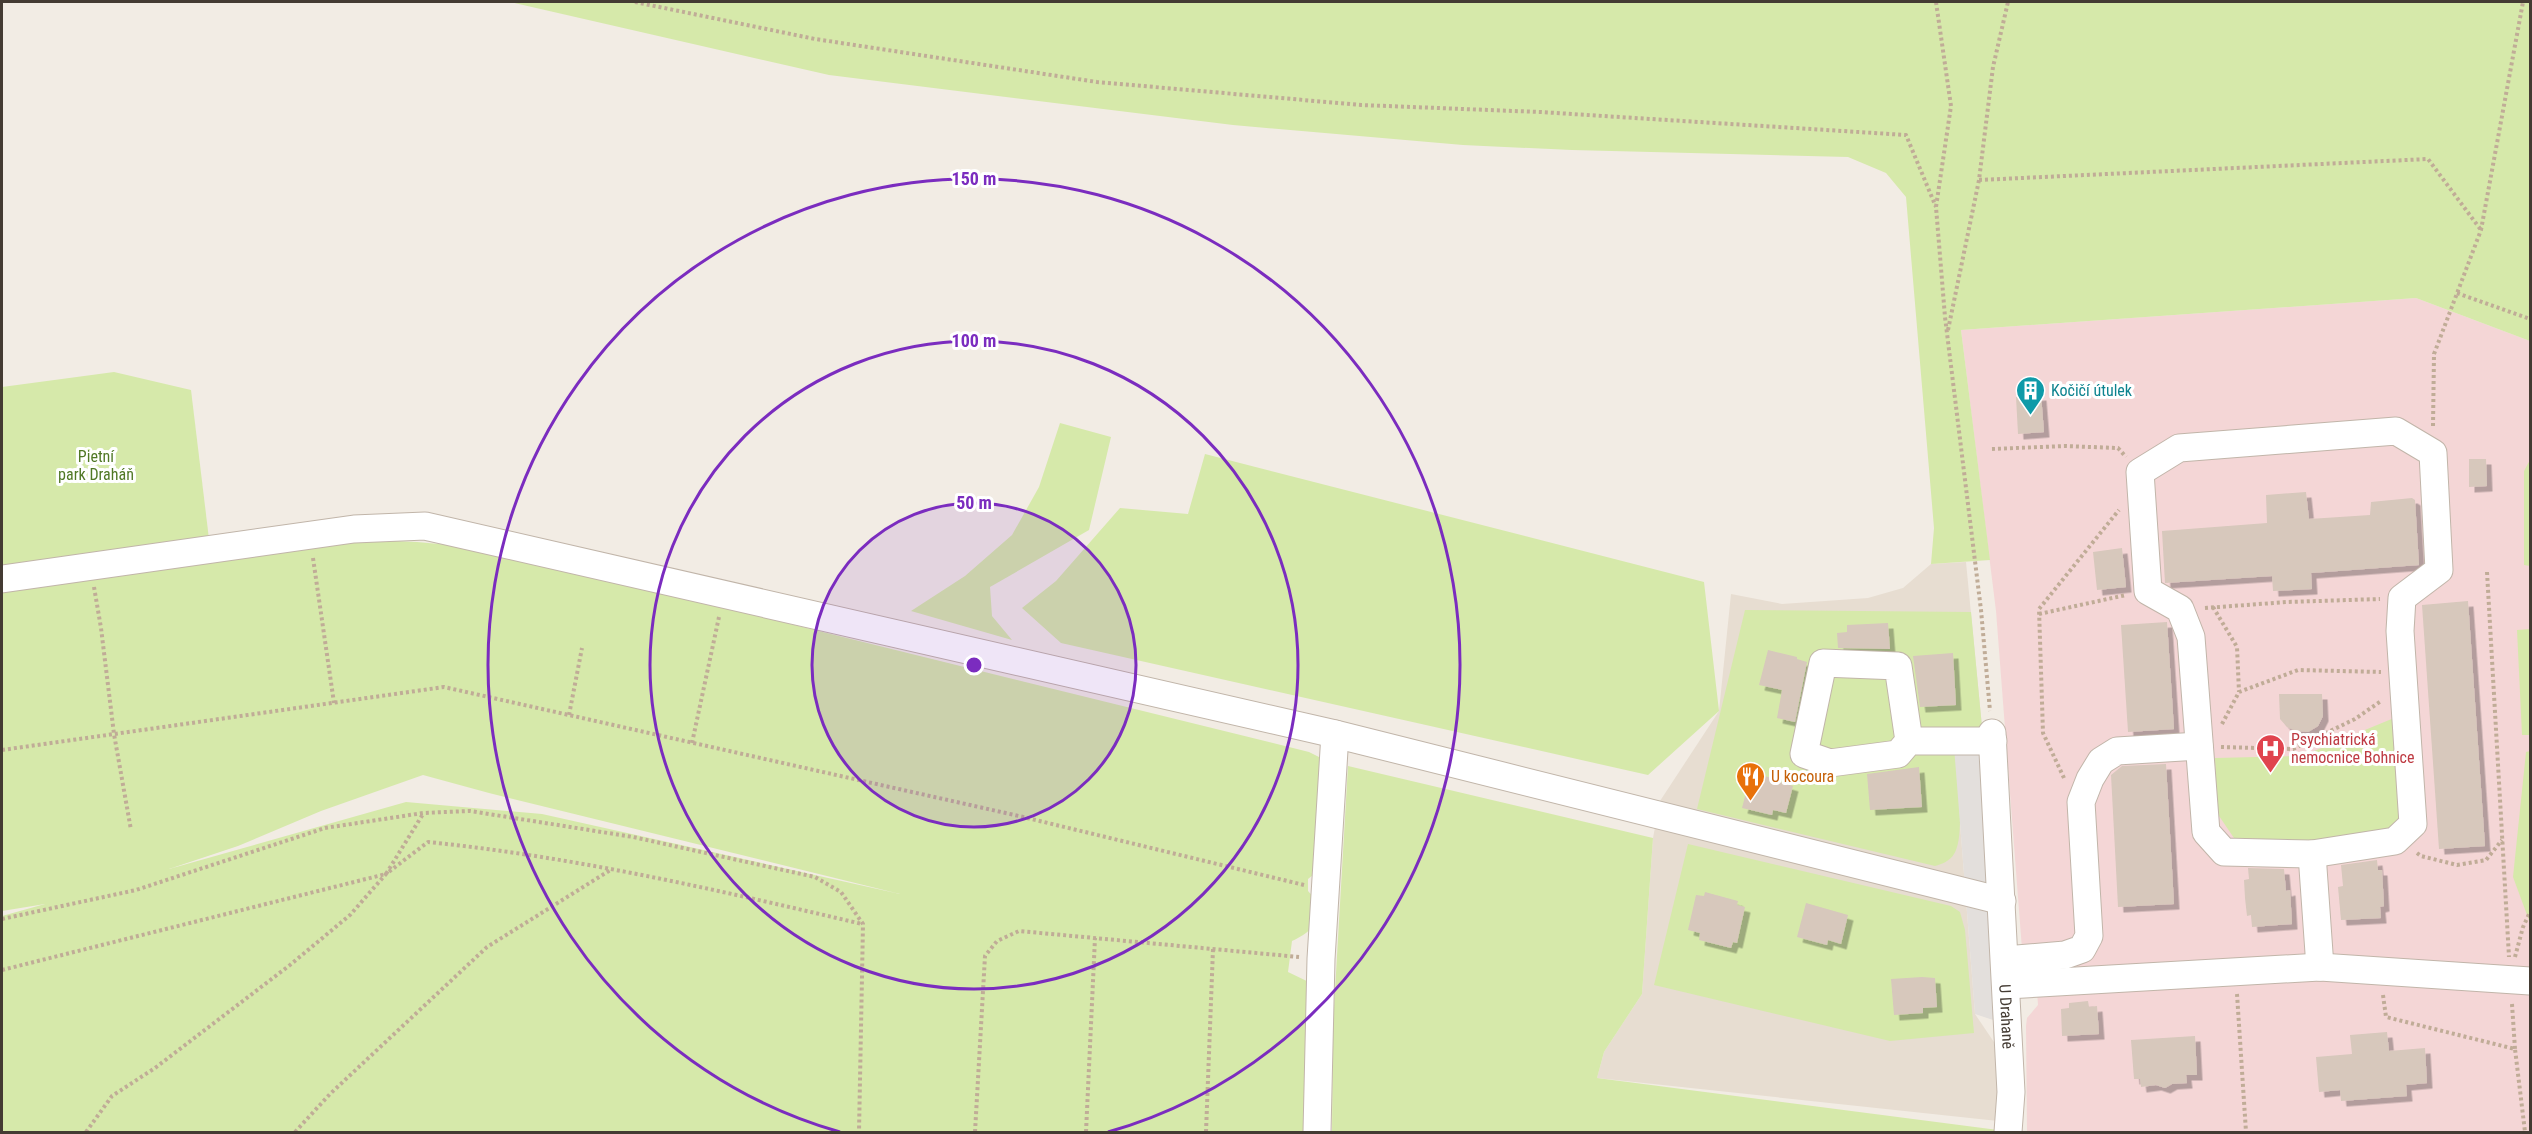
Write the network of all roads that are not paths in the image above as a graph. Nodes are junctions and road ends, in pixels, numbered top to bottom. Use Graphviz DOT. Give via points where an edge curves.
graph roads {
  1 [pos="2,579"];
  2 [pos="1335,734"];
  3 [pos="1909,741"];
  4 [pos="2205,747"];
  5 [pos="2312,854"];
  6 [pos="2002,901"];
  7 [pos="2320,967"];
  8 [pos="2006,973"];
  9 [pos="2520,980"];
  10 [pos="1317,1132"];
  11 [pos="2008,1132"];
  1 -- 2 [label="street" via="354,529 425,526"];
  2 -- 6 [label="street"];
  2 -- 10 [label="street" via="1321,959"];
  3 -- 3 [label="street" via="1898,666 1823,663 1804,754 1830,763 1898,754"];
  3 -- 6 [label="street, U Drahaně" via="1992,737"];
  4 -- 5 [label="street" via="2206,831 2224,852"];
  4 -- 5 [label="street" via="2191,637 2180,609 2148,591 2141,478 2179,448 2397,431 2433,453 2439,570 2402,598 2400,631 2413,824 2395,841"];
  4 -- 8 [label="street" via="2117,751 2101,761 2081,802 2089,936 2082,949"];
  5 -- 7 [label="street"];
  6 -- 8 [label="street, U Drahaně"];
  7 -- 8 [label="street" via="2236,973"];
  7 -- 9 [label="street"];
  8 -- 11 [label="street, U Drahaně" via="2011,1092"];
}
